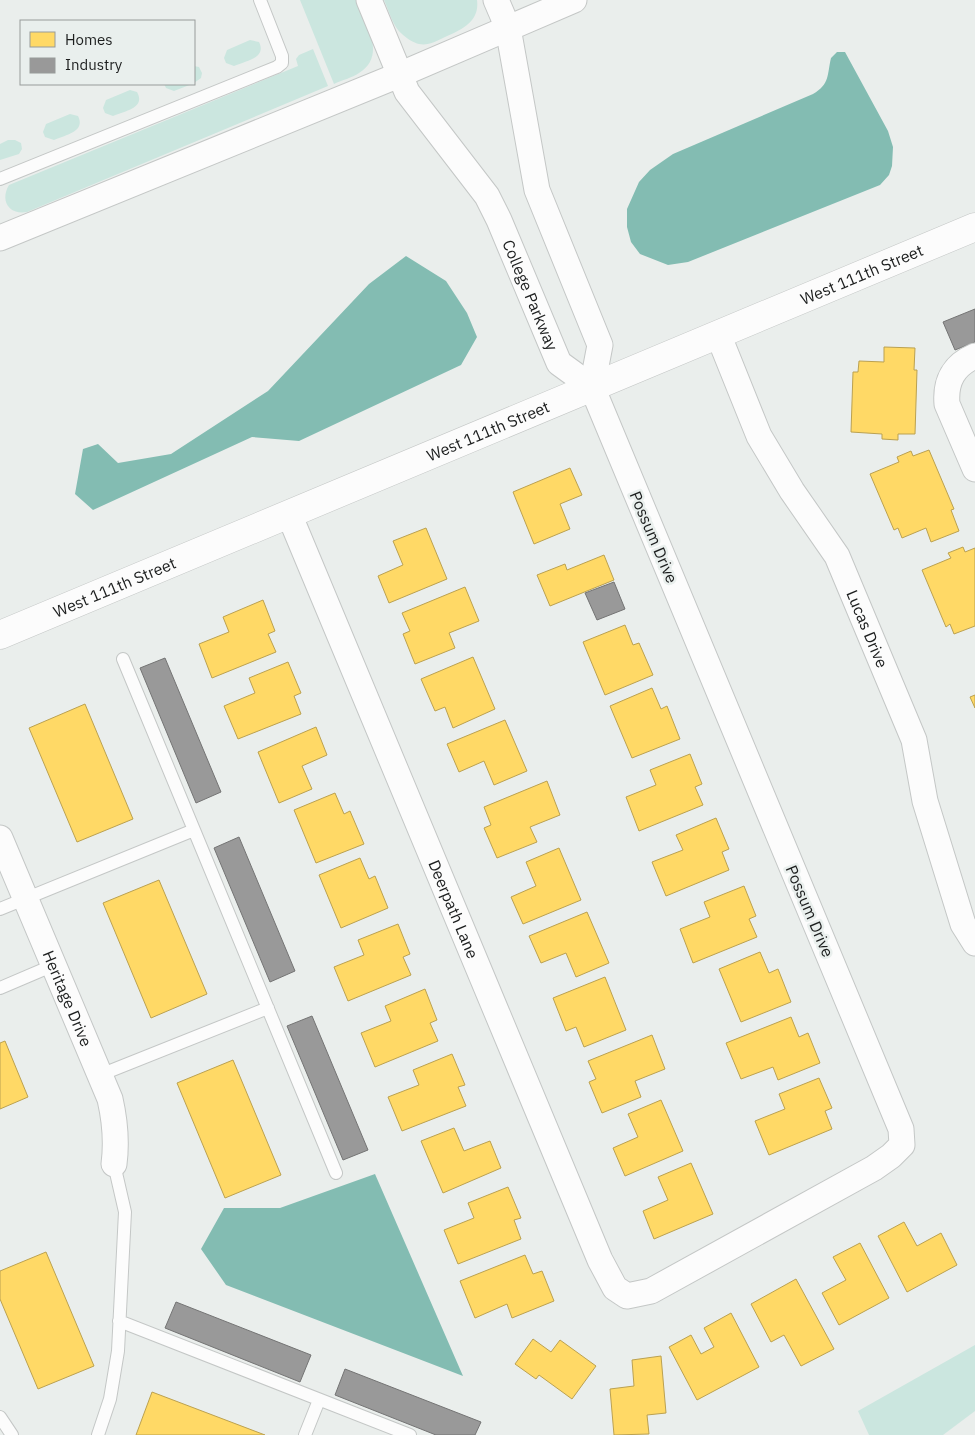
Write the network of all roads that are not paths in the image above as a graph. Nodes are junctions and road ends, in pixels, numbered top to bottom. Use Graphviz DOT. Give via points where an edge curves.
graph roads {
  1 [pos="260,0"];
  2 [pos="369,0"];
  3 [pos="496,0"];
  4 [pos="574,0"];
  5 [pos="508,28"];
  6 [pos="399,75"];
  7 [pos="0,179"];
  8 [pos="975,227"];
  9 [pos="2,233"];
  10 [pos="718,334"];
  11 [pos="975,356"];
  12 [pos="592,387"];
  13 [pos="975,469"];
  14 [pos="289,514"];
  15 [pos="0,634"];
  16 [pos="123,659"];
  17 [pos="194,830"];
  18 [pos="0,838"];
  19 [pos="26,899"];
  20 [pos="0,909"];
  21 [pos="975,943"];
  22 [pos="54,965"];
  23 [pos="0,988"];
  24 [pos="268,1008"];
  25 [pos="100,1075"];
  26 [pos="114,1164"];
  27 [pos="336,1173"];
  28 [pos="627,1296"];
  29 [pos="119,1321"];
  30 [pos="319,1400"];
  31 [pos="0,1417"];
  32 [pos="12,1435"];
  33 [pos="98,1435"];
  34 [pos="305,1435"];
  35 [pos="410,1435"];
  1 -- 7 [label="lane" via="282,56 282,63 277,67"];
  2 -- 6 [label="street, College Parkway"];
  3 -- 5 [label="street"];
  4 -- 5 [label="street"];
  5 -- 6 [label="street"];
  5 -- 12 [label="street" via="537,190 600,345"];
  6 -- 9 [label="street"];
  6 -- 12 [label="street, College Parkway" via="407,92 487,196 559,363"];
  8 -- 10 [label="main road, West 111th Street"];
  10 -- 12 [label="main road, West 111th Street"];
  10 -- 21 [label="street, Lucas Drive" via="759,436 837,556 914,740 925,801 963,924"];
  11 -- 13 [label="street" via="955,368 946,392 947,404"];
  12 -- 14 [label="main road, West 111th Street"];
  12 -- 28 [label="street, Possum Drive" via="901,1129 902,1146 874,1168 668,1283"];
  14 -- 15 [label="main road, West 111th Street"];
  14 -- 28 [label="street, Deerpath Lane" via="600,1260 615,1288"];
  16 -- 17 [label="lane"];
  17 -- 19 [label="lane"];
  17 -- 24 [label="lane"];
  18 -- 19 [label="street, Heritage Drive"];
  19 -- 20 [label="lane"];
  19 -- 22 [label="street, Heritage Drive"];
  22 -- 23 [label="lane"];
  22 -- 25 [label="street, Heritage Drive"];
  24 -- 25 [label="lane"];
  24 -- 27 [label="lane"];
  25 -- 26 [label="street, Heritage Drive" via="115,1120"];
  26 -- 29 [label="lane" via="125,1212"];
  29 -- 30 [label="lane"];
  29 -- 33 [label="lane" via="110,1399"];
  30 -- 34 [label="lane"];
  30 -- 35 [label="lane"];
  31 -- 32 [label="lane"];
}
